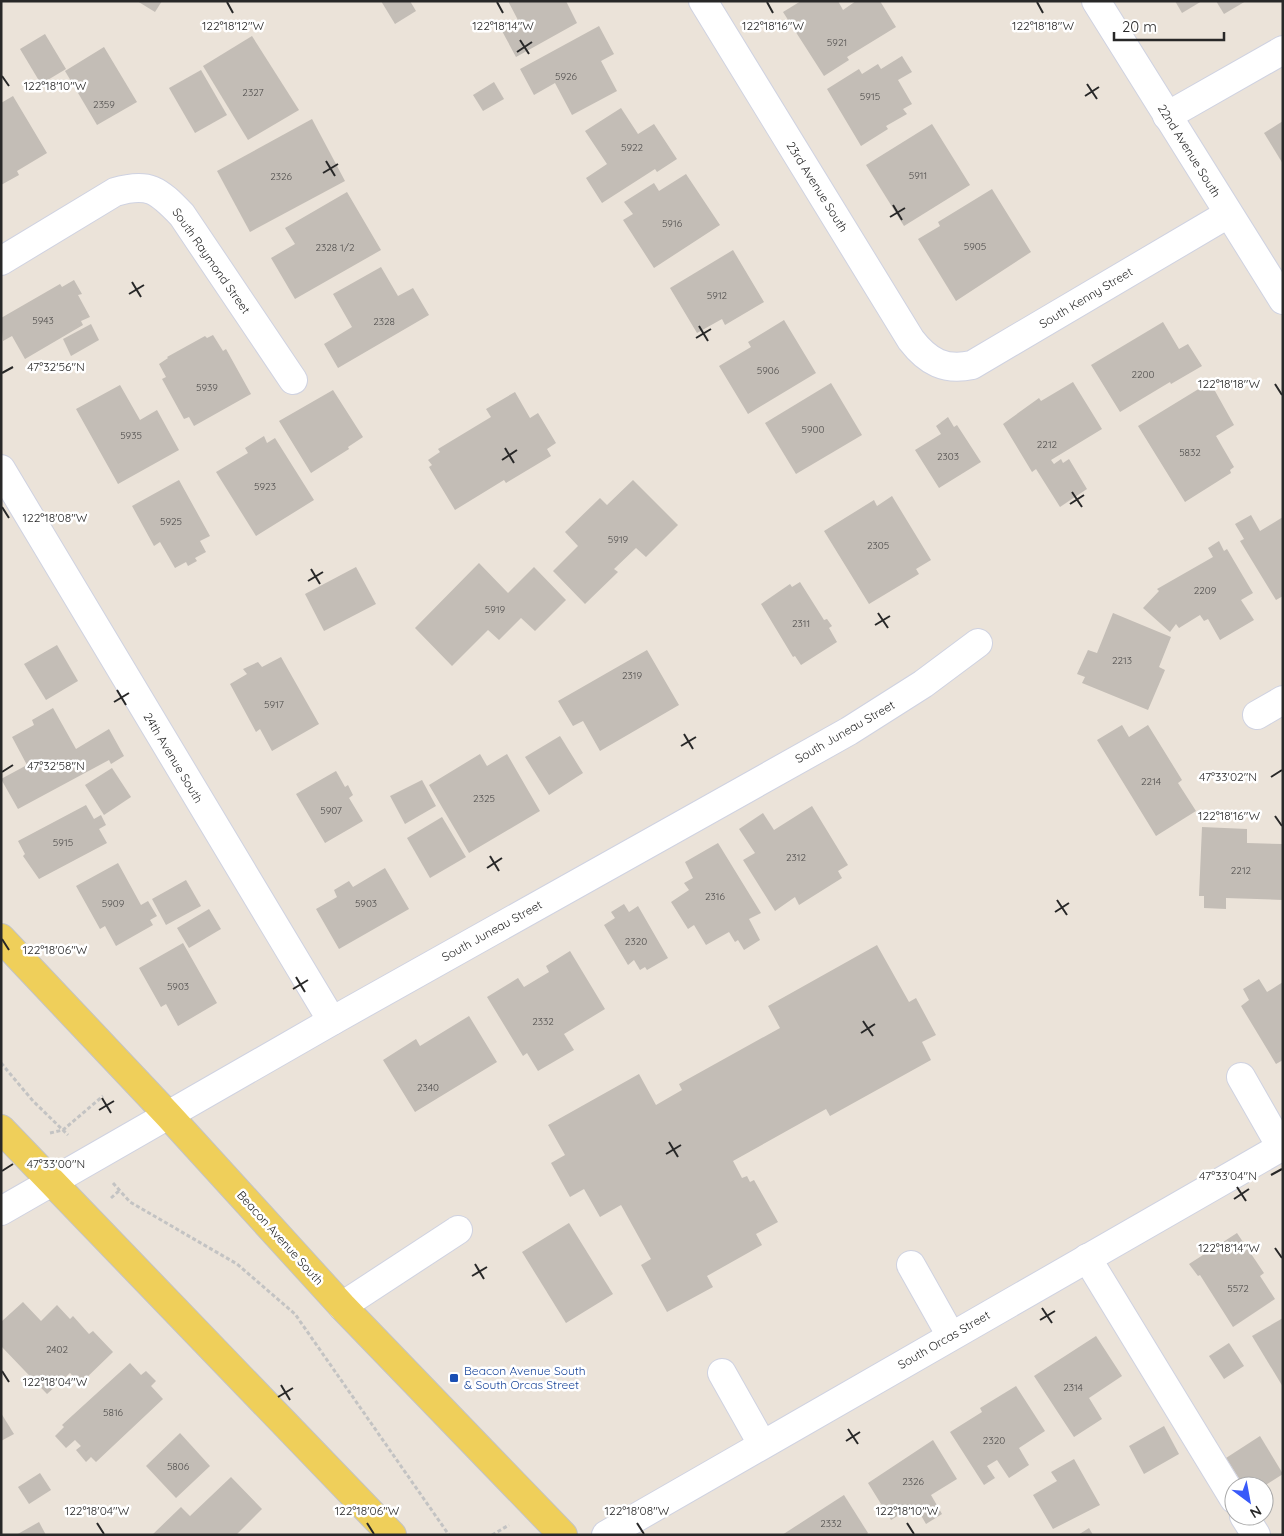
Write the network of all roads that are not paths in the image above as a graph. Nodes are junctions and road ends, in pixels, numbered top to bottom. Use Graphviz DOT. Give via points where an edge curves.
graph roads {
  1 [pos="703,1"];
  2 [pos="1096,1"];
  3 [pos="1283,50"];
  4 [pos="1167,116"];
  5 [pos="1228,214"];
  6 [pos="1,260"];
  7 [pos="1283,300"];
  8 [pos="939,365"];
  9 [pos="292,380"];
  10 [pos="1,469"];
  11 [pos="978,643"];
  12 [pos="1283,700"];
  13 [pos="1257,715"];
  14 [pos="1,938"];
  15 [pos="332,1021"];
  16 [pos="1241,1076"];
  17 [pos="169,1116"];
  18 [pos="1,1129"];
  19 [pos="1282,1146"];
  20 [pos="52,1182"];
  21 [pos="1,1211"];
  22 [pos="458,1230"];
  23 [pos="1087,1258"];
  24 [pos="911,1265"];
  25 [pos="342,1306"];
  26 [pos="951,1336"];
  27 [pos="722,1373"];
  28 [pos="762,1444"];
  29 [pos="1224,1484"];
  30 [pos="392,1535"];
  31 [pos="563,1535"];
  32 [pos="606,1535"];
  1 -- 8 [label="street, 23rd Avenue South" via="911,340 922,355"];
  2 -- 4 [label="street, 22nd Avenue South"];
  3 -- 4 [label="street"];
  4 -- 5 [label="street, 22nd Avenue South"];
  5 -- 7 [label="street, 22nd Avenue South"];
  5 -- 8 [label="street, South Kenny Street" via="972,365 958,368"];
  6 -- 9 [label="street, South Raymond Street" via="115,192 133,187 149,188 166,198 182,215"];
  10 -- 15 [label="street, 24th Avenue South"];
  11 -- 15 [label="street, South Juneau Street" via="910,693 849,731"];
  12 -- 13 [label="street"];
  14 -- 17 [label="main road, Beacon Avenue South"];
  15 -- 17 [label="street, South Juneau Street"];
  16 -- 19 [label="street"];
  17 -- 20 [label="street, South Juneau Street"];
  17 -- 25 [label="main road, Beacon Avenue South"];
  18 -- 20 [label="main road"];
  19 -- 23 [label="street, South Orcas Street"];
  20 -- 21 [label="street, South Juneau Street"];
  20 -- 30 [label="main road"];
  22 -- 25 [label="street"];
  23 -- 26 [label="street, South Orcas Street"];
  23 -- 29 [label="street"];
  24 -- 26 [label="street"];
  25 -- 31 [label="main road, Beacon Avenue South"];
  26 -- 28 [label="street, South Orcas Street"];
  27 -- 28 [label="street"];
  28 -- 32 [label="street, South Orcas Street"];
}
